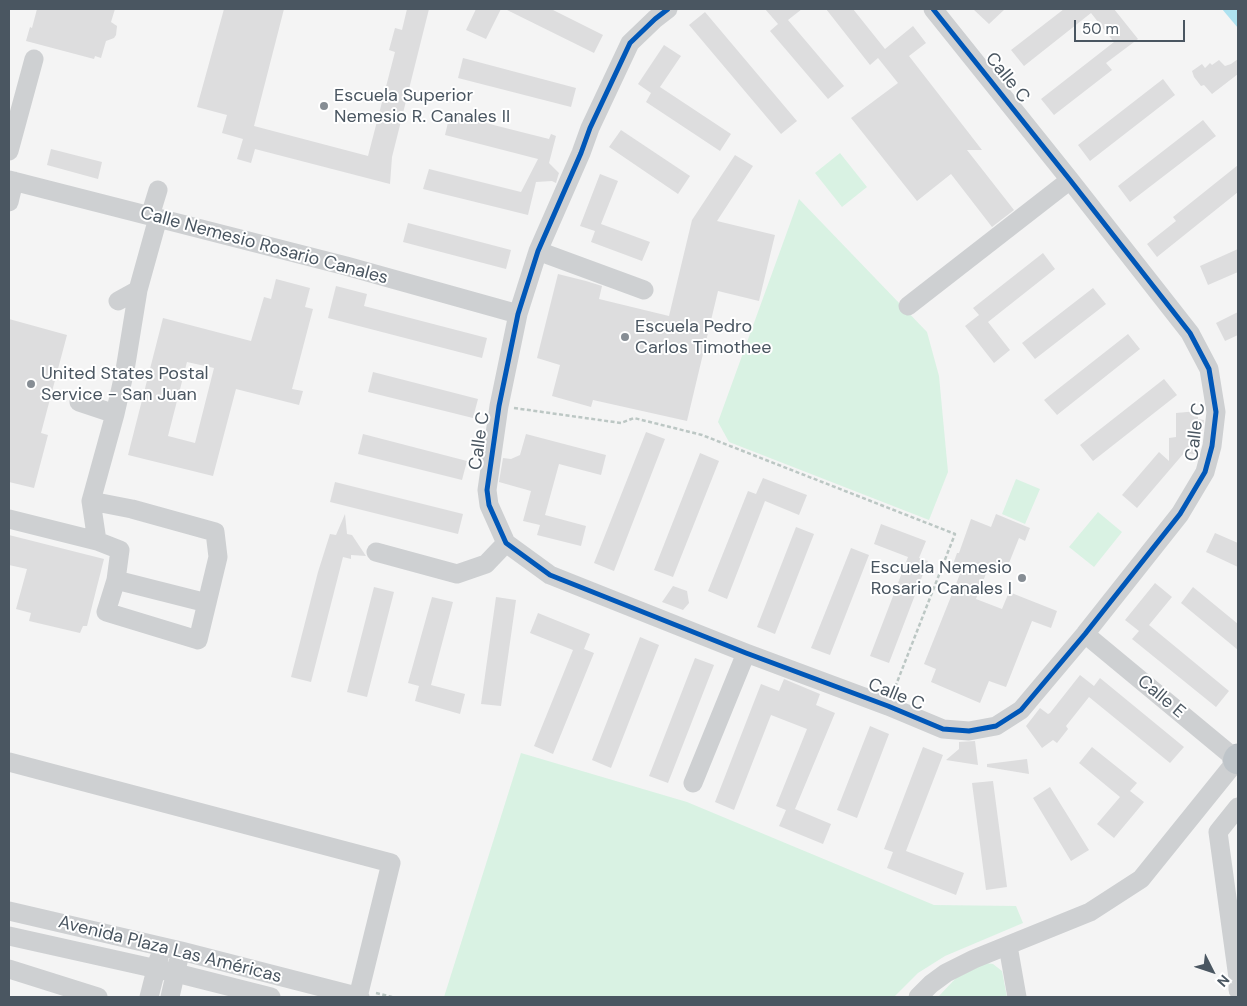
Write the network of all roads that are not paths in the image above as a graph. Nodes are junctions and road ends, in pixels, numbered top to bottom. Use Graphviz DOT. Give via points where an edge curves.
graph roads {
  1 [pos="668,9"];
  2 [pos="933,9"];
  3 [pos="34,59"];
  4 [pos="9,151"];
  5 [pos="11,180"];
  6 [pos="1070,180"];
  7 [pos="158,190"];
  8 [pos="9,202"];
  9 [pos="154,217"];
  10 [pos="538,251"];
  11 [pos="138,290"];
  12 [pos="644,290"];
  13 [pos="118,301"];
  14 [pos="908,306"];
  15 [pos="518,314"];
  16 [pos="79,402"];
  17 [pos="115,414"];
  18 [pos="91,500"];
  19 [pos="9,519"];
  20 [pos="97,541"];
  21 [pos="506,543"];
  22 [pos="376,552"];
  23 [pos="116,580"];
  24 [pos="207,603"];
  25 [pos="1085,634"];
  26 [pos="746,653"];
  27 [pos="1237,759"];
  28 [pos="9,762"];
  29 [pos="693,784"];
  30 [pos="1238,807"];
  31 [pos="9,911"];
  32 [pos="9,936"];
  33 [pos="1008,946"];
  34 [pos="162,947"];
  35 [pos="181,951"];
  36 [pos="157,968"];
  37 [pos="9,969"];
  38 [pos="175,973"];
  39 [pos="946,973"];
  40 [pos="1238,990"];
  41 [pos="98,997"];
  42 [pos="149,997"];
  43 [pos="170,997"];
  44 [pos="272,997"];
  45 [pos="359,997"];
  46 [pos="918,997"];
  47 [pos="929,997"];
  48 [pos="1017,997"];
  1 -- 10 [label="street, Calle C" via="630,43"];
  2 -- 6 [label="street, Calle C"];
  3 -- 4 [label="street"];
  5 -- 8 [label="street"];
  5 -- 9 [label="street, Calle Nemesio Rosario Canales"];
  6 -- 14 [label="street"];
  6 -- 25 [label="street, Calle C" via="1190,333 1209,369 1216,412 1205,472 1193,494"];
  7 -- 9 [label="street"];
  9 -- 11 [label="street"];
  9 -- 15 [label="street, Calle Nemesio Rosario Canales"];
  10 -- 12 [label="street"];
  10 -- 15 [label="street, Calle C"];
  11 -- 13 [label="street"];
  11 -- 17 [label="street"];
  15 -- 21 [label="street, Calle C" via="499,406 488,490 489,505"];
  16 -- 17 [label="street"];
  17 -- 18 [label="street"];
  18 -- 20 [label="street"];
  18 -- 24 [label="street" via="215,532 218,557"];
  19 -- 20 [label="street"];
  20 -- 23 [label="street" via="120,550"];
  21 -- 22 [label="street" via="486,564 457,574"];
  21 -- 26 [label="street, Calle C" via="550,575"];
  23 -- 24 [label="street"];
  23 -- 24 [label="street" via="106,612 198,640"];
  25 -- 26 [label="street, Calle C" via="1021,710 996,726 969,731 943,729"];
  25 -- 27 [label="street, Calle E"];
  26 -- 29 [label="street"];
  27 -- 33 [label="street" via="1141,879 1090,912"];
  28 -- 45 [label="street" via="391,863"];
  30 -- 40 [label="street" via="1218,832"];
  31 -- 34 [label="street, Avenida Plaza Las Américas"];
  32 -- 36 [label="street, Avenida Plaza Las Américas"];
  33 -- 39 [label="street"];
  33 -- 48 [label="street"];
  34 -- 35 [label="street, Avenida Plaza Las Américas"];
  34 -- 36 [label="street"];
  35 -- 38 [label="street"];
  35 -- 45 [label="street, Avenida Plaza Las Américas"];
  36 -- 38 [label="street, Avenida Plaza Las Américas"];
  36 -- 42 [label="street"];
  37 -- 41 [label="street"];
  38 -- 43 [label="street"];
  38 -- 44 [label="street, Avenida Plaza Las Américas"];
  39 -- 46 [label="street"];
  39 -- 47 [label="street"];
}
